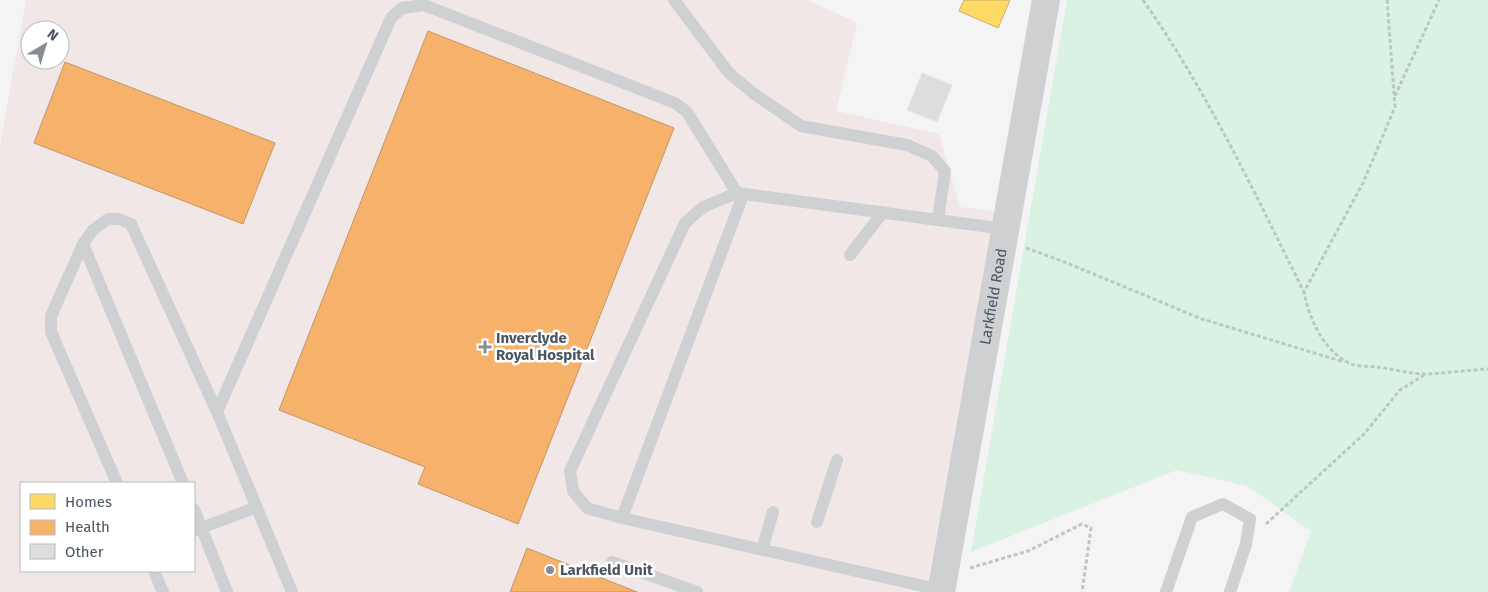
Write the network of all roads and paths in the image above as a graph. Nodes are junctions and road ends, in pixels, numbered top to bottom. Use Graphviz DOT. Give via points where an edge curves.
graph roads {
  1 [pos="674,0"];
  2 [pos="1046,0"];
  3 [pos="1143,0"];
  4 [pos="1387,0"];
  5 [pos="1439,0"];
  6 [pos="1394,97"];
  7 [pos="740,194"];
  8 [pos="883,212"];
  9 [pos="938,220"];
  10 [pos="1005,235"];
  11 [pos="83,244"];
  12 [pos="850,255"];
  13 [pos="1304,292"];
  14 [pos="1348,363"];
  15 [pos="1488,369"];
  16 [pos="1426,374"];
  17 [pos="217,412"];
  18 [pos="837,460"];
  19 [pos="117,482"];
  20 [pos="183,482"];
  21 [pos="257,507"];
  22 [pos="773,512"];
  23 [pos="195,514"];
  24 [pos="622,518"];
  25 [pos="817,522"];
  26 [pos="198,529"];
  27 [pos="1246,544"];
  28 [pos="762,550"];
  29 [pos="612,562"];
  30 [pos="154,572"];
  31 [pos="942,585"];
  32 [pos="163,592"];
  33 [pos="227,592"];
  34 [pos="292,592"];
  35 [pos="697,592"];
  36 [pos="1082,592"];
  37 [pos="1166,592"];
  38 [pos="1230,592"];
  1 -- 9 [label="lane" via="729,73 801,126 907,145 932,156 945,172"];
  2 -- 10 [label="street, Larkfield Road"];
  3 -- 13 [label="path" via="1229,140"];
  4 -- 6 [label="path"];
  5 -- 6 [label="path"];
  6 -- 13 [label="path" via="1395,106 1363,183"];
  7 -- 8 [label="lane"];
  7 -- 17 [label="lane" via="687,112 675,102 424,5 402,8 391,18"];
  7 -- 24 [label="lane"];
  7 -- 24 [label="lane" via="703,207 685,223 570,471 573,491 588,508"];
  8 -- 9 [label="lane"];
  8 -- 12 [label="lane"];
  9 -- 10 [label="lane"];
  10 -- 14 [label="path" via="1202,319"];
  10 -- 31 [label="street, Larkfield Road"];
  11 -- 17 [label="lane" via="93,230 108,219 131,224"];
  11 -- 19 [label="lane" via="51,316 51,332"];
  11 -- 20 [label="lane"];
  13 -- 14 [label="path" via="1312,322 1322,338"];
  14 -- 16 [label="path"];
  15 -- 16 [label="path"];
  16 -- 27 [label="path" via="1400,390 1364,434"];
  17 -- 21 [label="lane"];
  18 -- 25 [label="lane"];
  21 -- 26 [label="lane"];
  21 -- 34 [label="lane"];
  22 -- 28 [label="lane"];
  23 -- 26 [label="lane"];
  24 -- 28 [label="lane"];
  26 -- 33 [label="lane"];
  27 -- 37 [label="lane" via="1250,519 1223,504 1192,517"];
  27 -- 38 [label="lane"];
  28 -- 31 [label="lane"];
  29 -- 35 [label="lane"];
  30 -- 32 [label="lane"];
  31 -- 36 [label="path" via="978,567 1028,551 1082,524 1091,528"];
}
